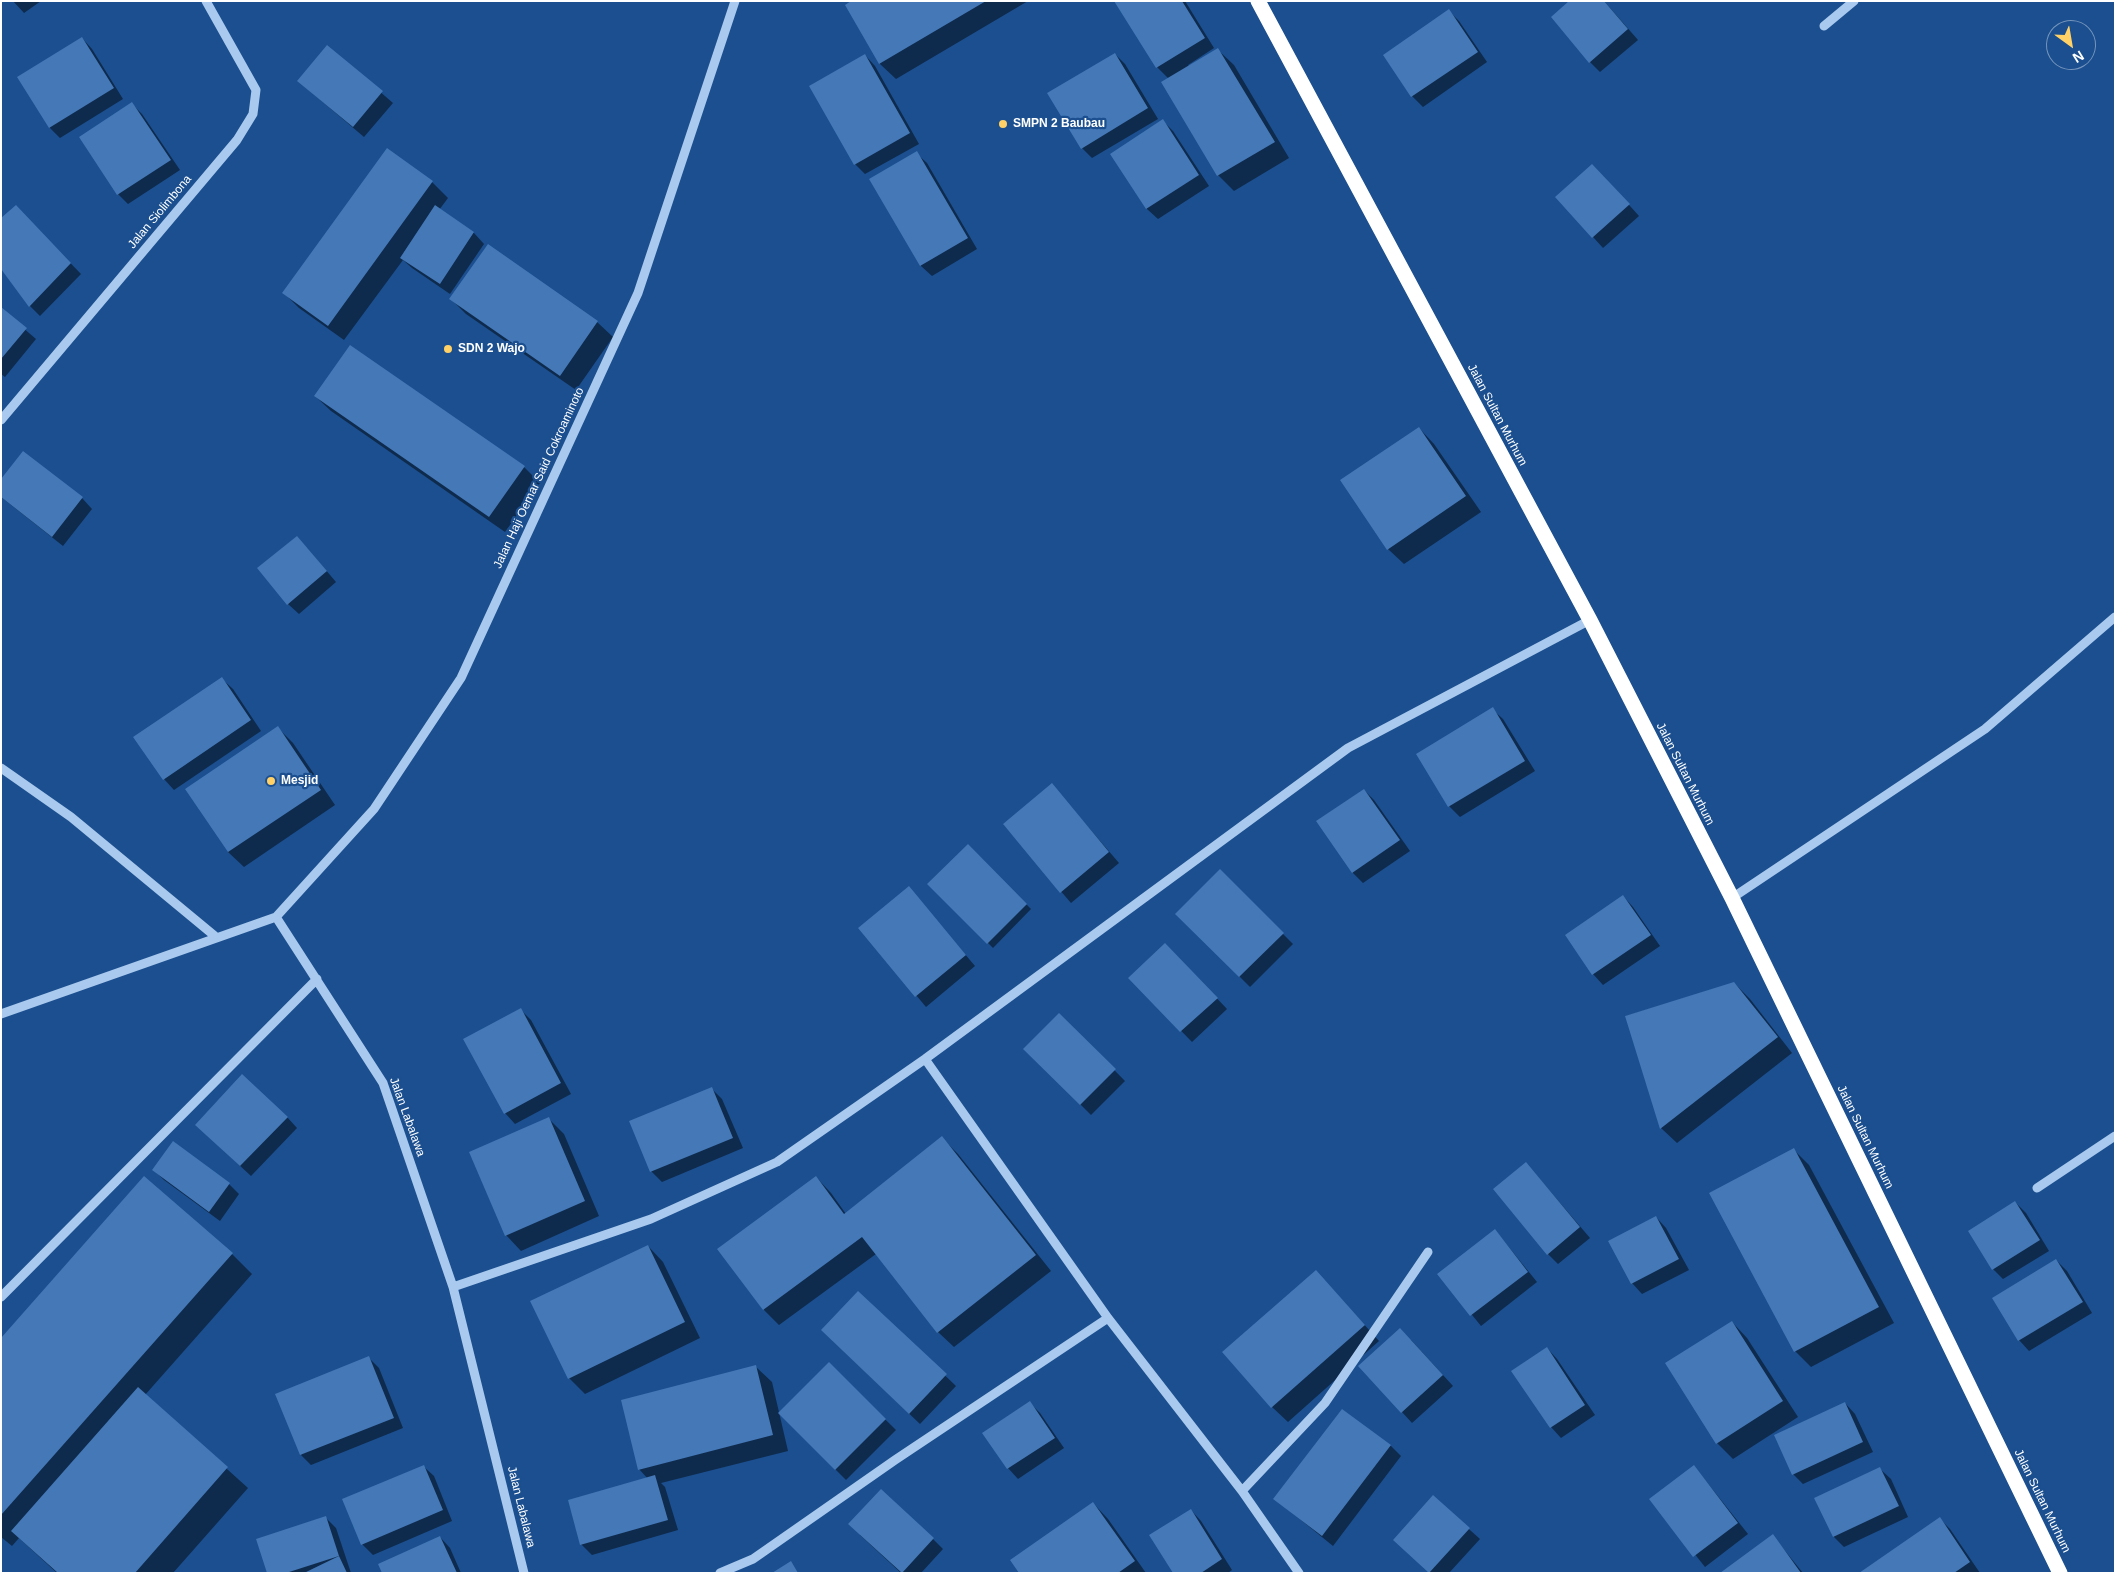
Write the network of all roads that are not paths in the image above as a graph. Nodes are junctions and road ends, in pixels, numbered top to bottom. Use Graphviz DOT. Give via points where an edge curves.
graph roads {
  1 [pos="206,1"];
  2 [pos="735,1"];
  3 [pos="1258,1"];
  4 [pos="1854,1"];
  5 [pos="1824,26"];
  6 [pos="1,420"];
  7 [pos="2115,617"];
  8 [pos="1590,620"];
  9 [pos="1,768"];
  10 [pos="1732,898"];
  11 [pos="276,917"];
  12 [pos="216,938"];
  13 [pos="317,979"];
  14 [pos="1,1014"];
  15 [pos="925,1059"];
  16 [pos="2115,1136"];
  17 [pos="2037,1188"];
  18 [pos="1428,1252"];
  19 [pos="453,1287"];
  20 [pos="1,1297"];
  21 [pos="1108,1318"];
  22 [pos="1242,1491"];
  23 [pos="524,1573"];
  24 [pos="720,1573"];
  25 [pos="1299,1573"];
  26 [pos="2060,1573"];
  1 -- 6 [label="street, Jalan Siolimbona" via="256,90 253,114 237,140"];
  2 -- 11 [label="street, Jalan Haji Oemar Said Cokroaminoto" via="638,292 461,678 374,809"];
  3 -- 8 [label="highway, Jalan Sultan Murhum"];
  4 -- 5 [label="street"];
  7 -- 10 [label="street" via="1985,729"];
  8 -- 10 [label="highway, Jalan Sultan Murhum"];
  8 -- 15 [label="street" via="1348,748"];
  9 -- 12 [label="street" via="71,817"];
  10 -- 26 [label="highway, Jalan Sultan Murhum"];
  11 -- 12 [label="street"];
  11 -- 13 [label="street, Jalan Labalawa"];
  12 -- 14 [label="street"];
  13 -- 19 [label="street, Jalan Labalawa" via="383,1083"];
  13 -- 20 [label="street"];
  15 -- 19 [label="street" via="777,1162 651,1219"];
  15 -- 21 [label="street"];
  16 -- 17 [label="street"];
  18 -- 22 [label="street" via="1325,1403"];
  19 -- 23 [label="street, Jalan Labalawa"];
  21 -- 22 [label="street"];
  21 -- 24 [label="street" via="753,1559"];
  22 -- 25 [label="street"];
}
